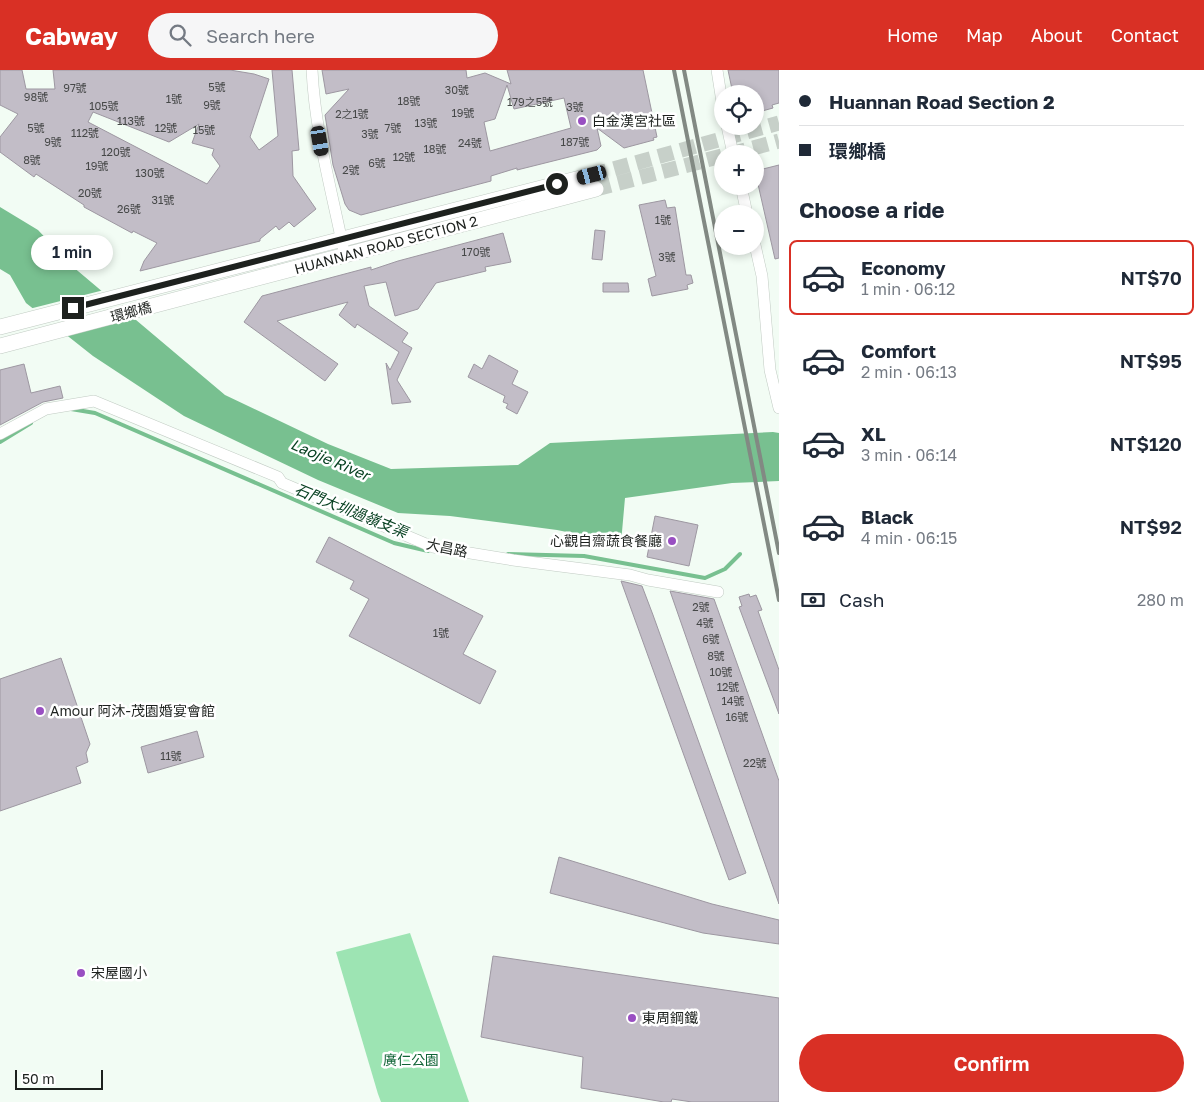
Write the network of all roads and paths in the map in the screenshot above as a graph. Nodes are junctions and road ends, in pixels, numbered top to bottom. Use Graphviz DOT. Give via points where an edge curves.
graph roads {
  1 [pos="312,70"];
  2 [pos="717,70"];
  3 [pos="719,85"];
  4 [pos="594,182"];
  5 [pos="507,205"];
  6 [pos="341,238"];
  7 [pos="757,255"];
  8 [pos="345,256"];
  9 [pos="163,284"];
  10 [pos="175,300"];
  11 [pos="0,327"];
  12 [pos="0,346"];
  13 [pos="779,408"];
  14 [pos="0,434"];
  15 [pos="718,592"];
  1 -- 6 [label="street" via="322,151"];
  2 -- 3 [label="street"];
  4 -- 5 [label="main road, HUANNAN ROAD SECTION 2"];
  5 -- 6 [label="main road, HUANNAN ROAD SECTION 2"];
  5 -- 8 [label="main road, HUANNAN ROAD SECTION 2"];
  6 -- 8 [label="street"];
  6 -- 9 [label="main road, HUANNAN ROAD SECTION 2"];
  7 -- 13 [label="street" via="762,276 770,370"];
  8 -- 10 [label="main road, HUANNAN ROAD SECTION 2"];
  9 -- 11 [label="main road, 環鄉橋"];
  10 -- 12 [label="main road, 環鄉橋"];
  14 -- 15 [label="street, 大昌路" via="46,409 94,401 433,546 630,575"];
}
